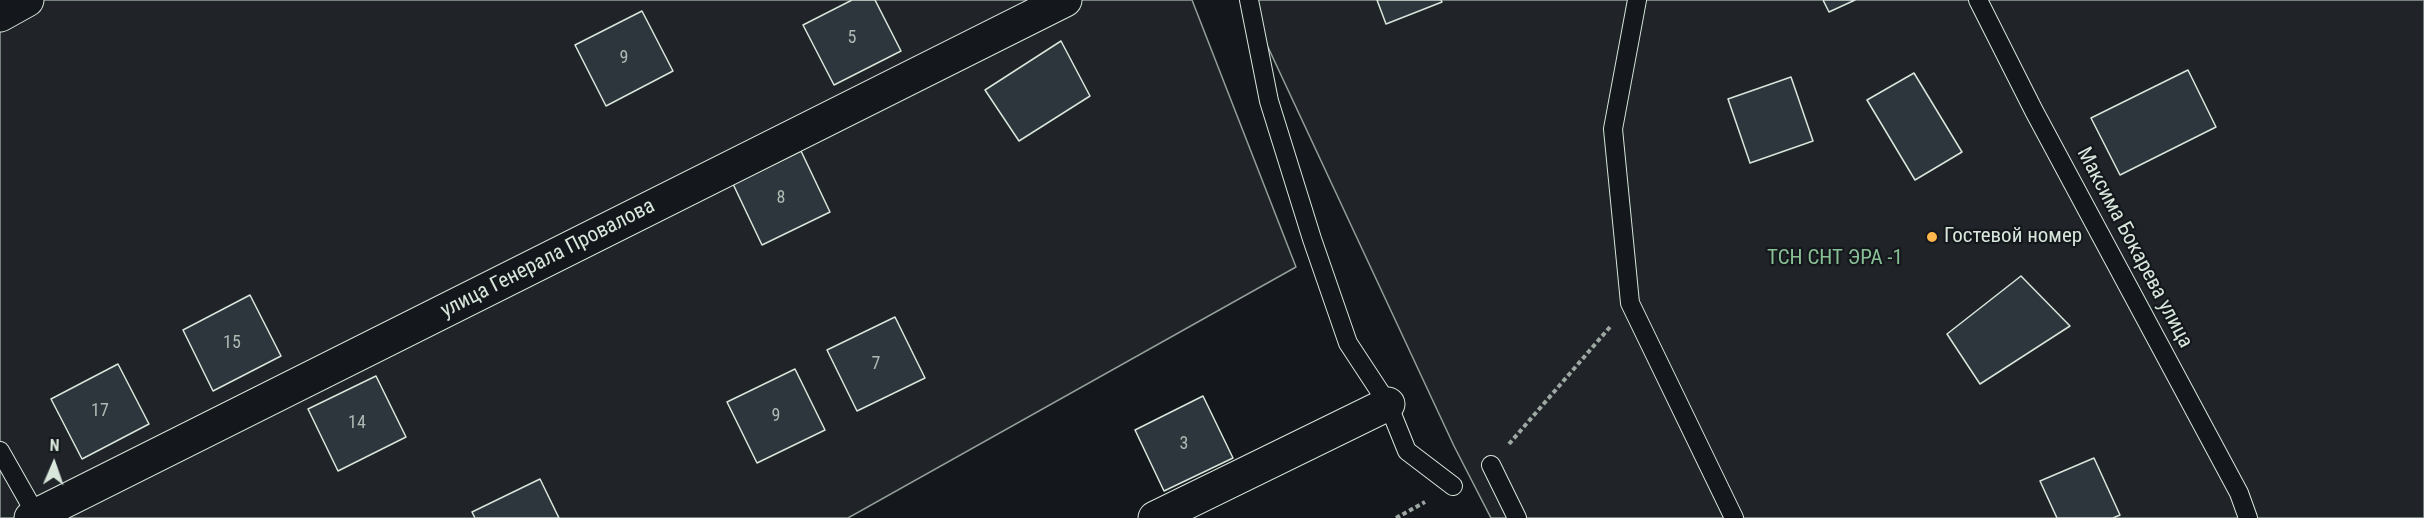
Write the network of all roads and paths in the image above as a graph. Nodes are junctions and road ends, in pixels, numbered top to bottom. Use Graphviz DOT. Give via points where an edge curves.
graph roads {
  1 [pos="27,0"];
  2 [pos="1065,0"];
  3 [pos="1249,0"];
  4 [pos="1637,0"];
  5 [pos="1978,0"];
  6 [pos="0,15"];
  7 [pos="1630,303"];
  8 [pos="1388,404"];
  9 [pos="0,451"];
  10 [pos="1491,465"];
  11 [pos="1453,486"];
  12 [pos="35,517"];
  13 [pos="1155,518"];
  14 [pos="1396,518"];
  15 [pos="1517,518"];
  16 [pos="1734,518"];
  17 [pos="2248,518"];
  1 -- 6 [label="street"];
  2 -- 12 [label="street, улица Генерала Провалова"];
  3 -- 8 [label="lane" via="1269,101 1315,249 1348,343"];
  4 -- 7 [label="lane" via="1613,129"];
  5 -- 17 [label="lane, Максима Бокарева улица" via="2239,493"];
  7 -- 10 [label="path"];
  7 -- 16 [label="lane"];
  8 -- 11 [label="lane" via="1407,451"];
  8 -- 13 [label="street"];
  9 -- 12 [label="lane"];
  10 -- 15 [label="lane"];
  11 -- 14 [label="path"];
}
